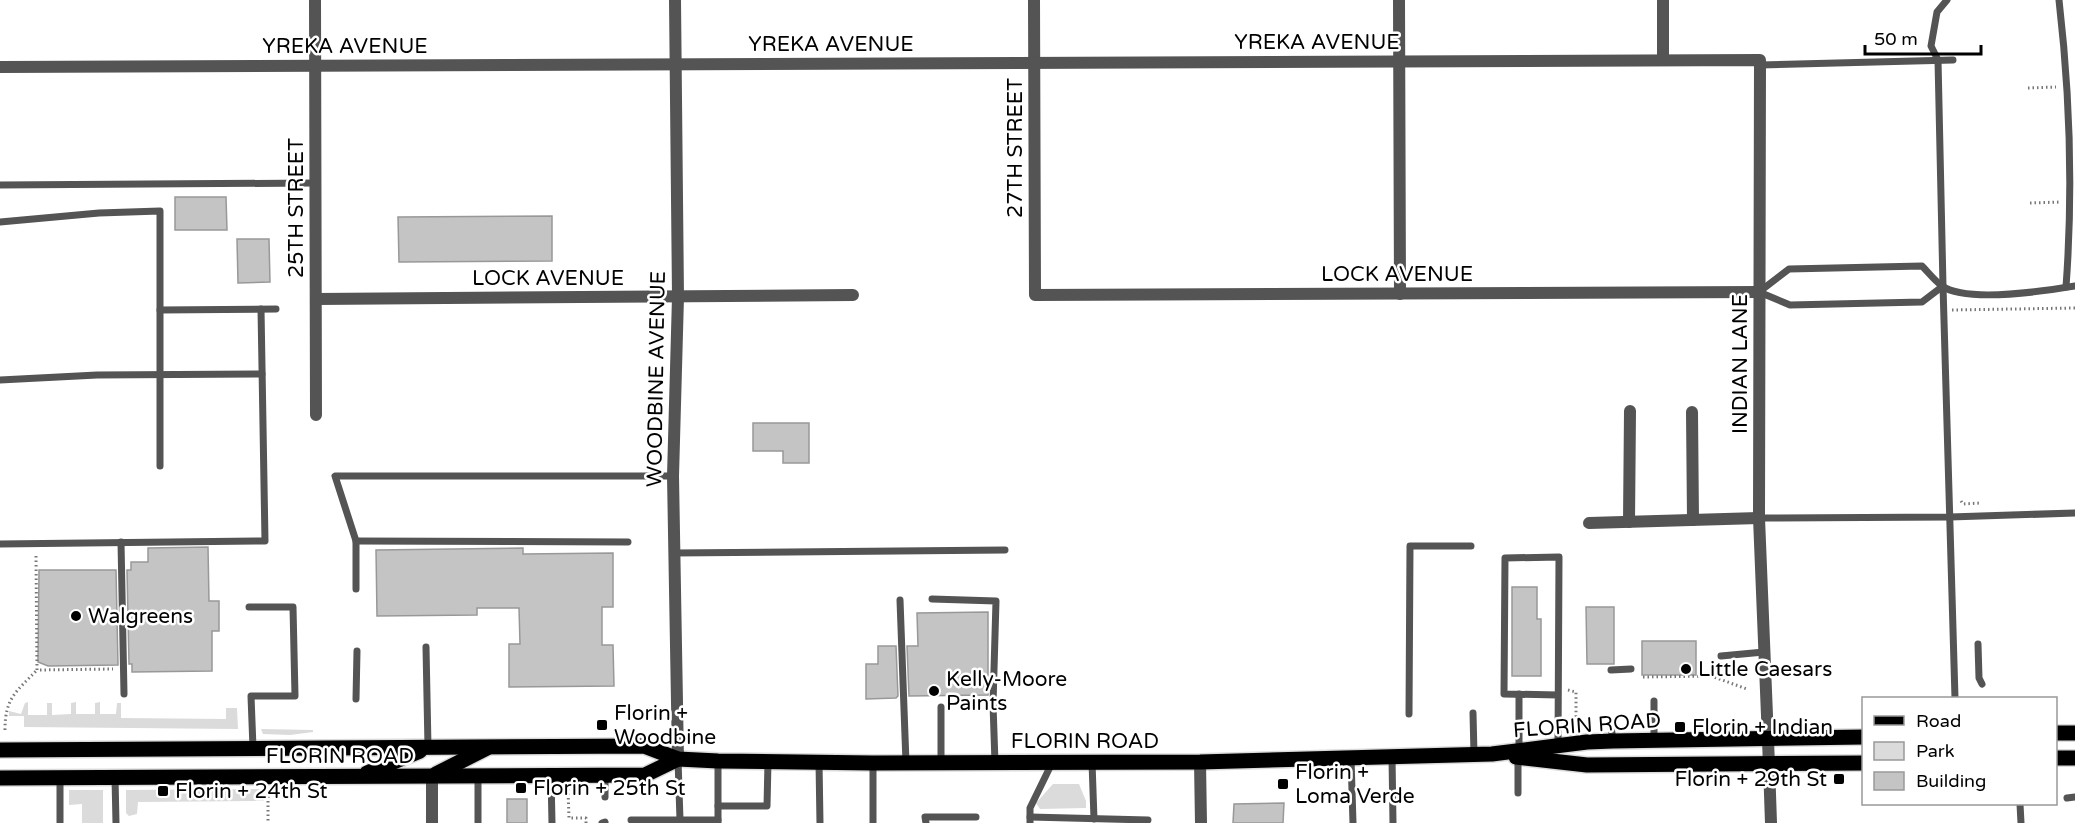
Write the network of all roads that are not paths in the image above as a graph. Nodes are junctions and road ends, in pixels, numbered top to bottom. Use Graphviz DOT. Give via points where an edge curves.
graph roads {
  1 [pos="315,0"];
  2 [pos="675,0"];
  3 [pos="1034,0"];
  4 [pos="1399,0"];
  5 [pos="1663,0"];
  6 [pos="1947,0"];
  7 [pos="2059,0"];
  8 [pos="1663,60"];
  9 [pos="1938,60"];
  10 [pos="1953,60"];
  11 [pos="1399,62"];
  12 [pos="1034,63"];
  13 [pos="675,64"];
  14 [pos="1760,65"];
  15 [pos="315,66"];
  16 [pos="0,67"];
  17 [pos="315,183"];
  18 [pos="0,185"];
  19 [pos="0,222"];
  20 [pos="1942,286"];
  21 [pos="2075,286"];
  22 [pos="2066,288"];
  23 [pos="1759,292"];
  24 [pos="1400,294"];
  25 [pos="853,295"];
  26 [pos="1035,295"];
  27 [pos="678,297"];
  28 [pos="316,299"];
  29 [pos="261,309"];
  30 [pos="276,309"];
  31 [pos="160,310"];
  32 [pos="160,374"];
  33 [pos="262,374"];
  34 [pos="0,380"];
  35 [pos="1630,411"];
  36 [pos="1692,412"];
  37 [pos="316,416"];
  38 [pos="160,466"];
  39 [pos="673,476"];
  40 [pos="2075,513"];
  41 [pos="1950,517"];
  42 [pos="1759,518"];
  43 [pos="1693,520"];
  44 [pos="1629,522"];
  45 [pos="1589,524"];
  46 [pos="356,541"];
  47 [pos="121,542"];
  48 [pos="628,542"];
  49 [pos="0,544"];
  50 [pos="1471,546"];
  51 [pos="1005,550"];
  52 [pos="674,553"];
  53 [pos="356,589"];
  54 [pos="933,599"];
  55 [pos="900,600"];
  56 [pos="249,607"];
  57 [pos="1978,644"];
  58 [pos="426,647"];
  59 [pos="357,651"];
  60 [pos="1764,652"];
  61 [pos="1721,656"];
  62 [pos="1631,669"];
  63 [pos="1611,670"];
  64 [pos="1982,684"];
  65 [pos="124,694"];
  66 [pos="1519,694"];
  67 [pos="1558,695"];
  68 [pos="1955,697"];
  69 [pos="356,699"];
  70 [pos="1654,701"];
  71 [pos="941,707"];
  72 [pos="1473,713"];
  73 [pos="1409,714"];
  74 [pos="2057,733"];
  75 [pos="2075,733"];
  76 [pos="1862,737"];
  77 [pos="1768,740"];
  78 [pos="1654,741"];
  79 [pos="1558,746"];
  80 [pos="428,747"];
  81 [pos="489,747"];
  82 [pos="253,748"];
  83 [pos="0,750"];
  84 [pos="1474,754"];
  85 [pos="1518,754"];
  86 [pos="1392,756"];
  87 [pos="1351,758"];
  88 [pos="2057,758"];
  89 [pos="2075,758"];
  90 [pos="678,759"];
  91 [pos="718,760"];
  92 [pos="768,761"];
  93 [pos="819,762"];
  94 [pos="1092,762"];
  95 [pos="1200,762"];
  96 [pos="873,763"];
  97 [pos="906,763"];
  98 [pos="941,763"];
  99 [pos="995,763"];
  100 [pos="1052,763"];
  101 [pos="1862,763"];
  102 [pos="1769,765"];
  103 [pos="551,775"];
  104 [pos="605,775"];
  105 [pos="478,776"];
  106 [pos="115,777"];
  107 [pos="359,777"];
  108 [pos="432,777"];
  109 [pos="0,778"];
  110 [pos="60,778"];
  111 [pos="1518,793"];
  112 [pos="605,797"];
  113 [pos="2020,805"];
  114 [pos="718,806"];
  115 [pos="976,817"];
  116 [pos="1094,819"];
  117 [pos="631,820"];
  118 [pos="680,820"];
  119 [pos="1030,820"];
  120 [pos="1148,820"];
  121 [pos="718,822"];
  122 [pos="60,823"];
  123 [pos="116,823"];
  124 [pos="432,823"];
  125 [pos="478,823"];
  126 [pos="552,823"];
  127 [pos="820,823"];
  128 [pos="873,823"];
  129 [pos="926,823"];
  130 [pos="1201,823"];
  131 [pos="1353,823"];
  132 [pos="1393,823"];
  133 [pos="1771,823"];
  134 [pos="2021,823"];
  1 -- 15 [label="street, 25TH STREET"];
  2 -- 13 [label="street, WOODBINE AVENUE"];
  3 -- 12 [label="street, 27TH STREET"];
  4 -- 11 [label="street"];
  5 -- 8 [label="street"];
  6 -- 9 [label="lane" via="1937,12 1931,46"];
  7 -- 22 [label="lane" via="2067,67 2070,226"];
  8 -- 11 [label="street, YREKA AVENUE"];
  8 -- 14 [label="street" via="1760,60"];
  9 -- 10 [label="lane"];
  9 -- 14 [label="lane"];
  9 -- 20 [label="lane"];
  11 -- 12 [label="street, YREKA AVENUE"];
  11 -- 24 [label="street"];
  12 -- 13 [label="street, YREKA AVENUE"];
  12 -- 26 [label="street, 27TH STREET"];
  13 -- 15 [label="street, YREKA AVENUE"];
  13 -- 27 [label="street, WOODBINE AVENUE"];
  14 -- 23 [label="street, INDIAN LANE"];
  15 -- 16 [label="street, YREKA AVENUE"];
  15 -- 17 [label="street, 25TH STREET"];
  17 -- 18 [label="lane"];
  17 -- 28 [label="street, 25TH STREET"];
  19 -- 31 [label="lane" via="160,211"];
  20 -- 22 [label="lane" via="1965,294"];
  20 -- 23 [label="lane" via="1922,302 1790,305"];
  20 -- 23 [label="lane" via="1922,266 1789,269"];
  20 -- 41 [label="lane"];
  21 -- 22 [label="lane"];
  23 -- 24 [label="street, LOCK AVENUE"];
  23 -- 42 [label="street, INDIAN LANE"];
  24 -- 26 [label="street, LOCK AVENUE"];
  25 -- 27 [label="street, LOCK AVENUE"];
  27 -- 28 [label="street, LOCK AVENUE"];
  27 -- 39 [label="street, WOODBINE AVENUE"];
  28 -- 37 [label="street, 25TH STREET"];
  29 -- 30 [label="lane"];
  29 -- 31 [label="lane"];
  29 -- 33 [label="lane"];
  31 -- 32 [label="lane"];
  32 -- 33 [label="lane"];
  32 -- 34 [label="lane"];
  32 -- 38 [label="lane"];
  33 -- 47 [label="lane" via="265,541"];
  35 -- 44 [label="street"];
  36 -- 43 [label="street"];
  39 -- 46 [label="lane" via="335,476"];
  39 -- 52 [label="street, WOODBINE AVENUE"];
  40 -- 41 [label="lane"];
  41 -- 42 [label="lane"];
  41 -- 68 [label="lane"];
  42 -- 43 [label="street"];
  42 -- 60 [label="street, INDIAN LANE"];
  43 -- 44 [label="street"];
  44 -- 45 [label="street"];
  46 -- 48 [label="lane"];
  46 -- 53 [label="lane"];
  47 -- 49 [label="lane"];
  47 -- 65 [label="lane"];
  50 -- 73 [label="lane" via="1410,546"];
  51 -- 52 [label="lane"];
  52 -- 90 [label="street, WOODBINE AVENUE"];
  54 -- 99 [label="lane" via="996,601"];
  55 -- 97 [label="lane"];
  56 -- 82 [label="lane" via="293,606 295,696 251,696"];
  57 -- 64 [label="lane"];
  58 -- 80 [label="lane"];
  59 -- 69 [label="lane"];
  60 -- 61 [label="lane"];
  60 -- 77 [label="street, INDIAN LANE"];
  62 -- 63 [label="lane"];
  66 -- 67 [label="lane"];
  66 -- 67 [label="lane" via="1504,694 1505,558 1559,557"];
  66 -- 85 [label="lane"];
  67 -- 79 [label="lane"];
  70 -- 78 [label="lane"];
  71 -- 98 [label="lane"];
  72 -- 84 [label="lane"];
  74 -- 75 [label="main road"];
  76 -- 77 [label="main road, FLORIN ROAD"];
  77 -- 78 [label="main road, FLORIN ROAD"];
  77 -- 102 [label="street, INDIAN LANE"];
  78 -- 79 [label="main road, FLORIN ROAD" via="1612,733"];
  79 -- 85 [label="main road, FLORIN ROAD"];
  80 -- 81 [label="main road, FLORIN ROAD"];
  80 -- 82 [label="main road, FLORIN ROAD"];
  80 -- 107 [label="main road"];
  81 -- 90 [label="main road, FLORIN ROAD" via="644,746"];
  81 -- 108 [label="main road"];
  82 -- 83 [label="main road, FLORIN ROAD"];
  84 -- 85 [label="main road, FLORIN ROAD"];
  84 -- 86 [label="main road, FLORIN ROAD"];
  85 -- 102 [label="main road, FLORIN ROAD" via="1587,765"];
  85 -- 111 [label="lane"];
  86 -- 87 [label="main road, FLORIN ROAD"];
  86 -- 132 [label="lane"];
  87 -- 95 [label="main road, FLORIN ROAD"];
  87 -- 131 [label="lane"];
  88 -- 89 [label="main road"];
  90 -- 91 [label="main road, FLORIN ROAD"];
  90 -- 104 [label="main road, FLORIN ROAD" via="645,775"];
  90 -- 118 [label="lane"];
  91 -- 92 [label="main road, FLORIN ROAD"];
  91 -- 114 [label="lane"];
  92 -- 93 [label="main road, FLORIN ROAD"];
  92 -- 114 [label="lane" via="768,806"];
  93 -- 96 [label="main road, FLORIN ROAD"];
  93 -- 127 [label="lane"];
  94 -- 95 [label="main road, FLORIN ROAD"];
  94 -- 100 [label="main road, FLORIN ROAD"];
  94 -- 116 [label="lane"];
  95 -- 130 [label="street"];
  96 -- 97 [label="main road, FLORIN ROAD"];
  96 -- 128 [label="lane"];
  97 -- 98 [label="main road, FLORIN ROAD"];
  98 -- 99 [label="main road, FLORIN ROAD"];
  99 -- 100 [label="main road, FLORIN ROAD"];
  100 -- 119 [label="lane" via="1030,808"];
  101 -- 102 [label="main road, FLORIN ROAD"];
  102 -- 133 [label="street, INDIAN LANE"];
  103 -- 104 [label="main road, FLORIN ROAD"];
  103 -- 105 [label="main road, FLORIN ROAD"];
  103 -- 126 [label="lane"];
  104 -- 112 [label="lane"];
  105 -- 108 [label="main road, FLORIN ROAD"];
  105 -- 125 [label="lane"];
  106 -- 107 [label="main road, FLORIN ROAD"];
  106 -- 110 [label="main road, FLORIN ROAD"];
  106 -- 123 [label="lane"];
  107 -- 108 [label="main road, FLORIN ROAD"];
  108 -- 124 [label="street"];
  109 -- 110 [label="main road, FLORIN ROAD"];
  110 -- 122 [label="lane"];
  113 -- 134 [label="lane"];
  114 -- 121 [label="lane"];
  115 -- 129 [label="lane" via="926,817"];
  116 -- 119 [label="lane"];
  116 -- 120 [label="lane"];
  117 -- 118 [label="lane"];
  118 -- 121 [label="lane"];
}
